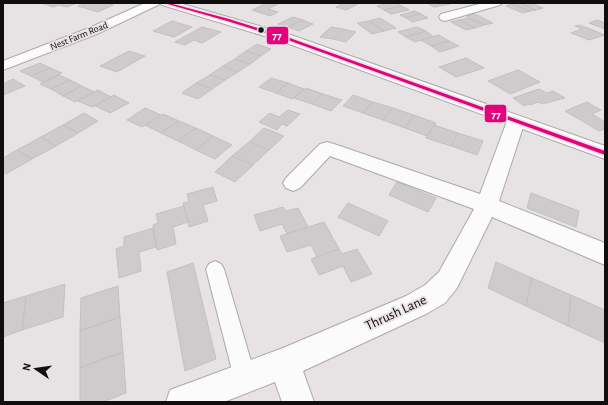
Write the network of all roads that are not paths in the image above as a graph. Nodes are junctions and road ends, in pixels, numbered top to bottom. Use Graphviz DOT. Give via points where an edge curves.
graph roads {
  1 [pos="154,3"];
  2 [pos="171,3"];
  3 [pos="459,3"];
  4 [pos="496,3"];
  5 [pos="472,9"];
  6 [pos="445,16"];
  7 [pos="3,66"];
  8 [pos="516,121"];
  9 [pos="605,153"];
  10 [pos="293,183"];
  11 [pos="487,205"];
  12 [pos="605,254"];
  13 [pos="215,269"];
  14 [pos="285,363"];
  15 [pos="245,378"];
  16 [pos="182,402"];
  17 [pos="298,402"];
  1 -- 7 [label="street, Nest Farm Road" via="93,31"];
  2 -- 8 [label="street" via="286,38"];
  3 -- 5 [label="street"];
  4 -- 5 [label="street"];
  5 -- 6 [label="street"];
  8 -- 9 [label="street"];
  8 -- 11 [label="street, Thrush Lane"];
  10 -- 11 [label="street" via="327,148"];
  11 -- 12 [label="street"];
  11 -- 14 [label="street, Thrush Lane" via="448,280 435,294 416,305"];
  13 -- 15 [label="lane"];
  14 -- 15 [label="street, Thrush Lane"];
  14 -- 17 [label="street"];
  15 -- 16 [label="street, Thrush Lane"];
}
